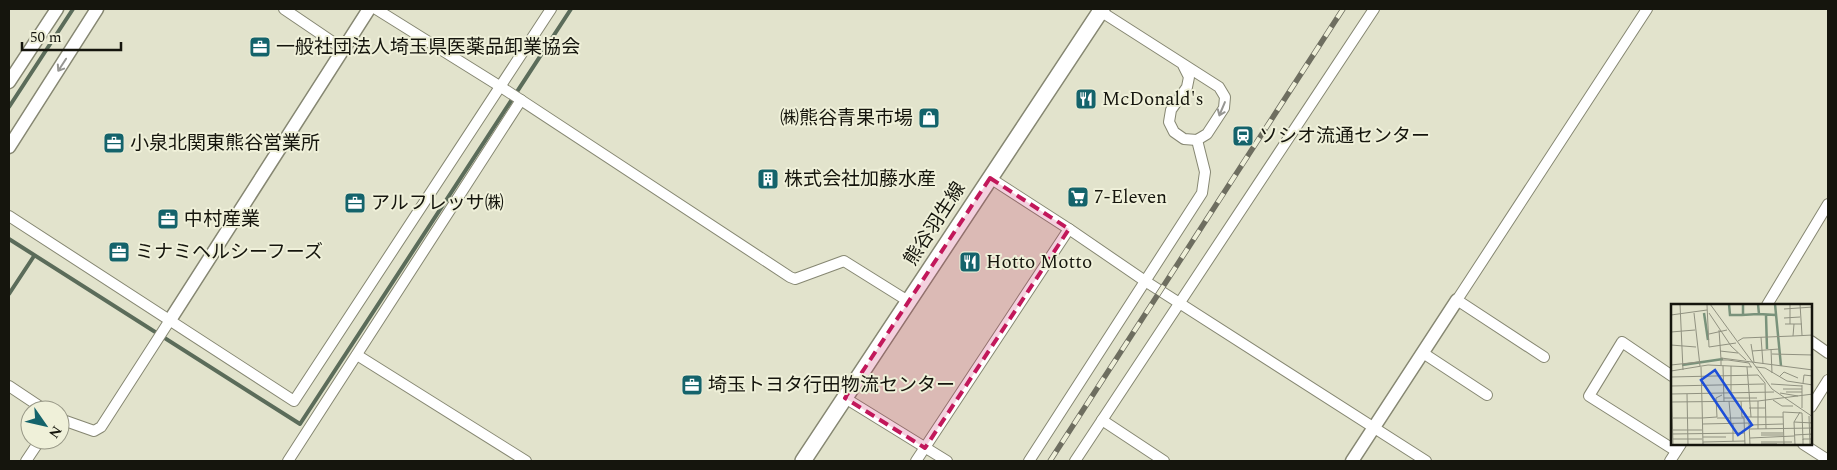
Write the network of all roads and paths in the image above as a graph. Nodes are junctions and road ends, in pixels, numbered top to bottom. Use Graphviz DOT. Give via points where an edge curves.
graph roads {
  1 [pos="57,9"];
  2 [pos="98,9"];
  3 [pos="284,9"];
  4 [pos="369,9"];
  5 [pos="376,9"];
  6 [pos="551,9"];
  7 [pos="1374,9"];
  8 [pos="1647,9"];
  9 [pos="1100,10"];
  10 [pos="343,49"];
  11 [pos="1184,65"];
  12 [pos="9,82"];
  13 [pos="501,86"];
  14 [pos="521,100"];
  15 [pos="1197,140"];
  16 [pos="9,147"];
  17 [pos="990,178"];
  18 [pos="1827,210"];
  19 [pos="9,216"];
  20 [pos="1069,229"];
  21 [pos="1146,281"];
  22 [pos="1457,300"];
  23 [pos="908,301"];
  24 [pos="1178,302"];
  25 [pos="1768,304"];
  26 [pos="170,320"];
  27 [pos="1812,342"];
  28 [pos="1828,352"];
  29 [pos="1422,353"];
  30 [pos="357,355"];
  31 [pos="1544,357"];
  32 [pos="1671,375"];
  33 [pos="1828,380"];
  34 [pos="9,386"];
  35 [pos="1487,395"];
  36 [pos="845,398"];
  37 [pos="30,400"];
  38 [pos="1812,405"];
  39 [pos="1102,420"];
  40 [pos="70,423"];
  41 [pos="1374,427"];
  42 [pos="1671,444"];
  43 [pos="1805,445"];
  44 [pos="925,448"];
  45 [pos="1678,448"];
  46 [pos="33,450"];
  47 [pos="1828,460"];
  48 [pos="26,461"];
  49 [pos="288,461"];
  50 [pos="526,461"];
  51 [pos="803,461"];
  52 [pos="916,461"];
  53 [pos="947,461"];
  54 [pos="1029,461"];
  55 [pos="1074,461"];
  56 [pos="1164,461"];
  57 [pos="1352,461"];
  58 [pos="1426,461"];
  59 [pos="1670,461"];
  1 -- 12 [label="street"];
  2 -- 16 [label="street, one-way"];
  3 -- 10 [label="street"];
  4 -- 10 [label="street"];
  5 -- 13 [label="street"];
  6 -- 13 [label="street"];
  7 -- 24 [label="street"];
  8 -- 22 [label="street"];
  9 -- 11 [label="street"];
  9 -- 17 [label="main road, 熊谷羽生線"];
  10 -- 26 [label="street"];
  11 -- 15 [label="street" via="1189,77 1187,87 1171,110 1169,122 1174,132 1184,139"];
  11 -- 15 [label="street, one-way" via="1219,88 1225,97 1224,108 1207,134"];
  13 -- 14 [label="street"];
  13 -- 26 [label="street" via="294,401"];
  14 -- 23 [label="street" via="790,277 795,279 844,261"];
  14 -- 30 [label="street"];
  15 -- 21 [label="street" via="1205,172 1202,193"];
  17 -- 20 [label="street"];
  17 -- 23 [label="main road, 熊谷羽生線"];
  18 -- 25 [label="street"];
  19 -- 26 [label="street"];
  20 -- 21 [label="street"];
  20 -- 44 [label="street"];
  21 -- 24 [label="street"];
  21 -- 54 [label="street"];
  22 -- 29 [label="street"];
  22 -- 31 [label="street"];
  23 -- 36 [label="main road, 熊谷羽生線"];
  24 -- 39 [label="street"];
  24 -- 41 [label="street"];
  26 -- 40 [label="street" via="101,427 94,431"];
  27 -- 28 [label="street"];
  29 -- 35 [label="street"];
  29 -- 41 [label="street"];
  30 -- 49 [label="street"];
  30 -- 50 [label="street"];
  32 -- 42 [label="street" via="1622,342 1589,396"];
  33 -- 38 [label="street"];
  34 -- 37 [label="street"];
  36 -- 44 [label="street"];
  36 -- 51 [label="main road, 熊谷羽生線"];
  39 -- 55 [label="street"];
  39 -- 56 [label="street"];
  41 -- 57 [label="street"];
  41 -- 58 [label="street"];
  43 -- 47 [label="street"];
  44 -- 52 [label="street"];
  44 -- 53 [label="street"];
  45 -- 59 [label="street"];
  46 -- 48 [label="street"];
}
